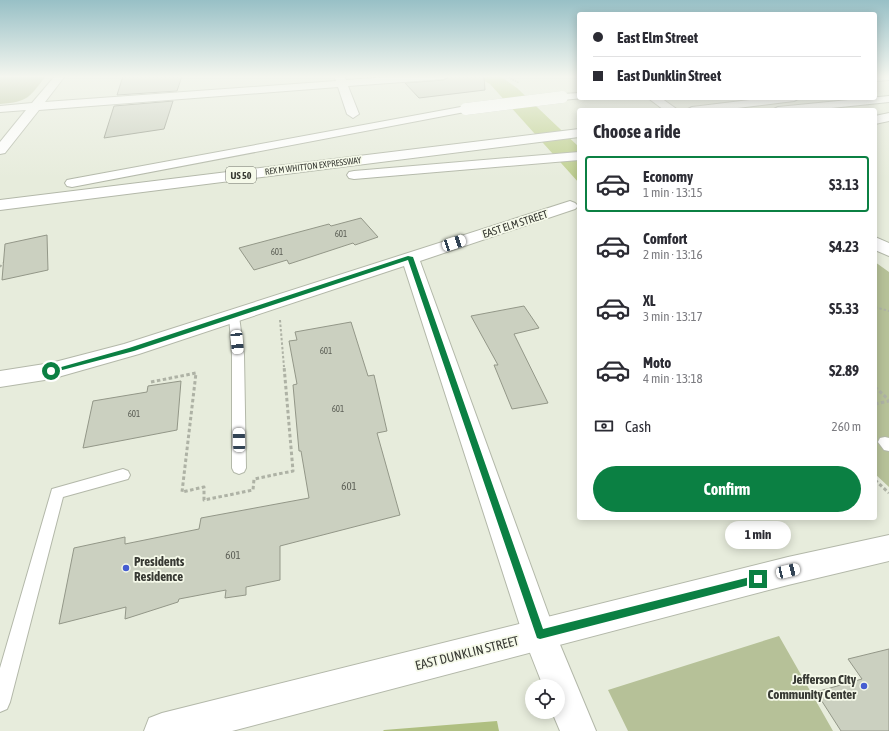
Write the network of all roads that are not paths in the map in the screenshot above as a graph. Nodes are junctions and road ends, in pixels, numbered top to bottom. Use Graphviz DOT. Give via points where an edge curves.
graph roads {
  1 [pos="33,110"];
  2 [pos="352,110"];
  3 [pos="460,110"];
  4 [pos="353,114"];
  5 [pos="889,118"];
  6 [pos="877,120"];
  7 [pos="577,124"];
  8 [pos="577,133"];
  9 [pos="478,140"];
  10 [pos="0,150"];
  11 [pos="577,156"];
  12 [pos="52,187"];
  13 [pos="129,190"];
  14 [pos="0,193"];
  15 [pos="0,205"];
  16 [pos="570,206"];
  17 [pos="877,243"];
  18 [pos="889,251"];
  19 [pos="410,257"];
  20 [pos="234,316"];
  21 [pos="0,379"];
  22 [pos="239,468"];
  23 [pos="123,475"];
  24 [pos="889,548"];
  25 [pos="540,635"];
  26 [pos="0,702"];
  27 [pos="162,731"];
  28 [pos="578,731"];
  1 -- 10 [label="main road"];
  2 -- 4 [label="main road"];
  3 -- 12 [label="main road, bridge"];
  5 -- 6 [label="main road"];
  7 -- 9 [label="main road, REX M WHITTON EXPRESSWAY / US 50"];
  8 -- 9 [label="main road, REX M WHITTON EXPRESSWAY / US 50"];
  9 -- 12 [label="main road, REX M WHITTON EXPRESSWAY / US 50"];
  9 -- 13 [label="main road, REX M WHITTON EXPRESSWAY / US 50"];
  11 -- 13 [label="main road" via="342,176"];
  12 -- 14 [label="main road, REX M WHITTON EXPRESSWAY / US 50"];
  13 -- 15 [label="main road, REX M WHITTON EXPRESSWAY / US 50"];
  16 -- 19 [label="main road, EAST ELM STREET"];
  17 -- 18 [label="main road"];
  19 -- 20 [label="main road, EAST ELM STREET"];
  19 -- 25 [label="main road"];
  20 -- 21 [label="main road, EAST ELM STREET" via="91,361 51,371"];
  20 -- 22 [label="lane" via="238,354"];
  23 -- 26 [label="lane" via="57,493"];
  24 -- 25 [label="main road, EAST DUNKLIN STREET" via="788,571"];
  25 -- 27 [label="main road, EAST DUNKLIN STREET"];
  25 -- 28 [label="main road"];
}
